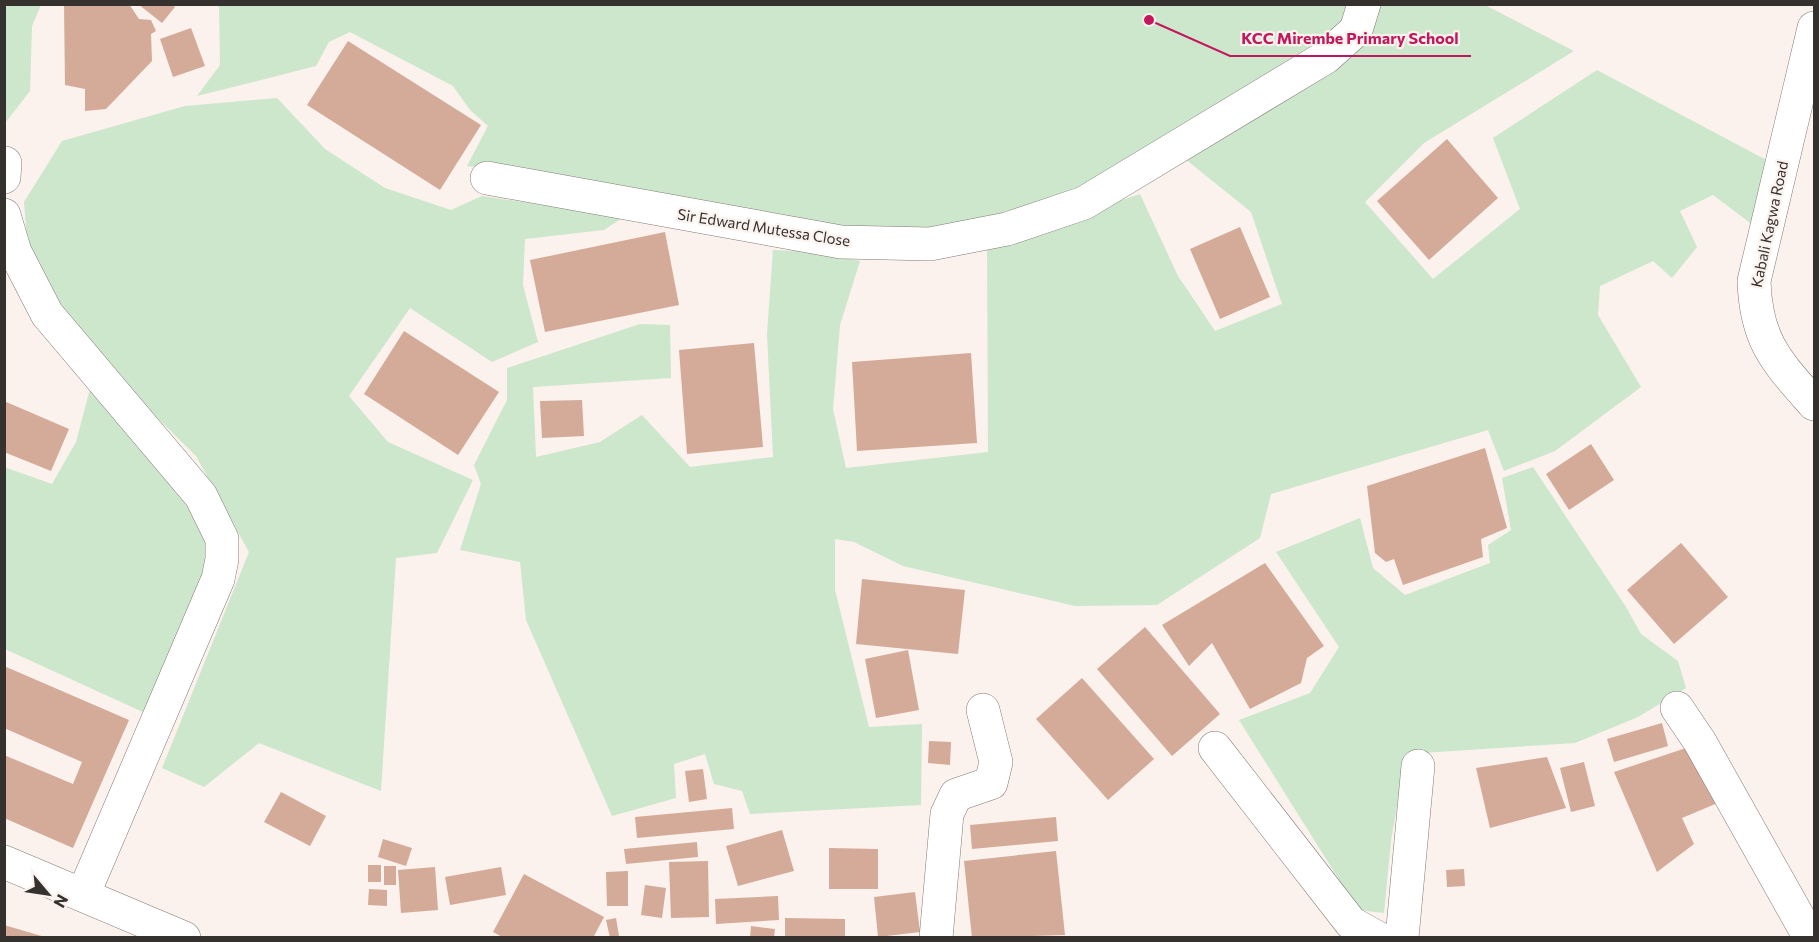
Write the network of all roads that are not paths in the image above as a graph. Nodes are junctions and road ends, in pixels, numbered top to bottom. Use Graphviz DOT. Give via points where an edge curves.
graph roads {
  1 [pos="1364,4"];
  2 [pos="1815,28"];
  3 [pos="487,178"];
  4 [pos="4,215"];
  5 [pos="1815,404"];
  6 [pos="1677,708"];
  7 [pos="983,710"];
  8 [pos="1215,748"];
  9 [pos="1418,766"];
  10 [pos="4,862"];
  11 [pos="83,895"];
  12 [pos="184,938"];
  13 [pos="936,938"];
  14 [pos="1378,938"];
  15 [pos="1402,938"];
  16 [pos="1810,938"];
  1 -- 3 [label="street, Sir Edward Mutessa Close" via="1356,30 1326,57 1084,203 1006,229 930,244 841,242"];
  2 -- 5 [label="street, Kabali Kagwa Road" via="1754,281 1760,331 1781,367"];
  4 -- 11 [label="street" via="15,252 47,314 201,496 222,539 218,579"];
  6 -- 16 [label="street"];
  7 -- 13 [label="street" via="996,762 991,783 956,795 947,814"];
  8 -- 14 [label="street" via="1351,923"];
  9 -- 15 [label="street"];
  10 -- 11 [label="street"];
  11 -- 12 [label="street"];
}
